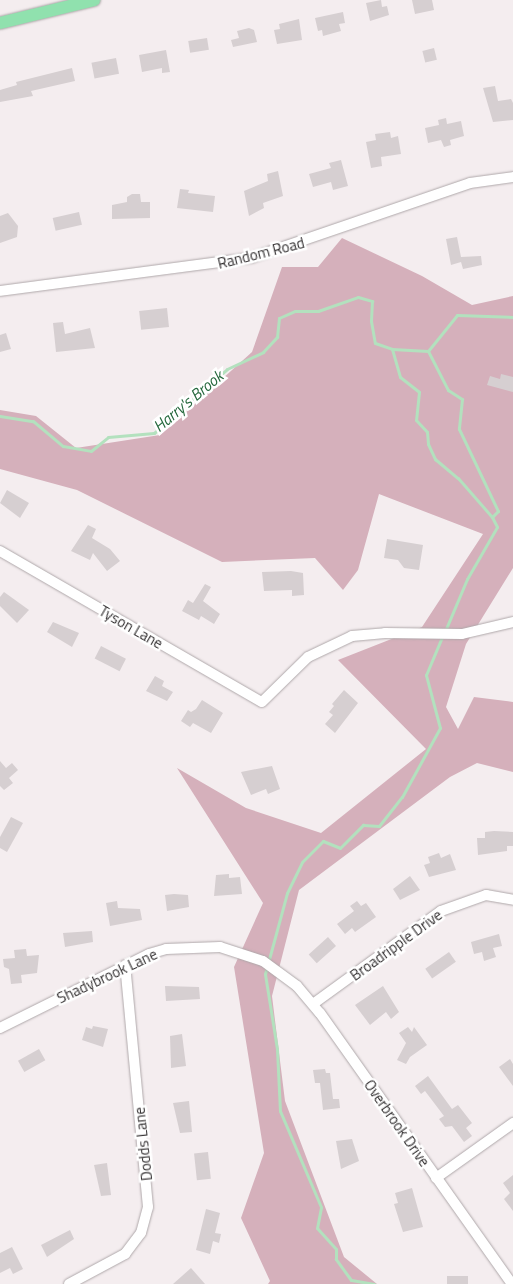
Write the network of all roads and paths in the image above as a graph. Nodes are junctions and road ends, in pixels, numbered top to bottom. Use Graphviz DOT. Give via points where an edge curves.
graph roads {
  1 [pos="94,0"];
  2 [pos="0,23"];
  3 [pos="513,177"];
  4 [pos="0,292"];
  5 [pos="0,551"];
  6 [pos="513,622"];
  7 [pos="513,900"];
  8 [pos="125,965"];
  9 [pos="276,969"];
  10 [pos="313,1004"];
  11 [pos="0,1028"];
  12 [pos="513,1123"];
  13 [pos="436,1178"];
  14 [pos="69,1284"];
  15 [pos="512,1284"];
  1 -- 2 [label="main road"];
  3 -- 4 [label="street, Random Road" via="463,185 250,258"];
  5 -- 6 [label="street, Tyson Lane" via="262,702 308,657 336,642 368,633 450,635 488,630"];
  7 -- 10 [label="street, Broadripple Drive" via="486,895 441,911"];
  8 -- 9 [label="street, Shadybrook Lane" via="166,949 202,945 248,954"];
  8 -- 11 [label="street, Shadybrook Lane"];
  8 -- 14 [label="street, Dodds Lane" via="148,1207 141,1233 125,1254"];
  9 -- 10 [label="street, Overbrook Drive"];
  10 -- 13 [label="street, Overbrook Drive"];
  12 -- 13 [label="street"];
  13 -- 15 [label="street, Overbrook Drive"];
}
